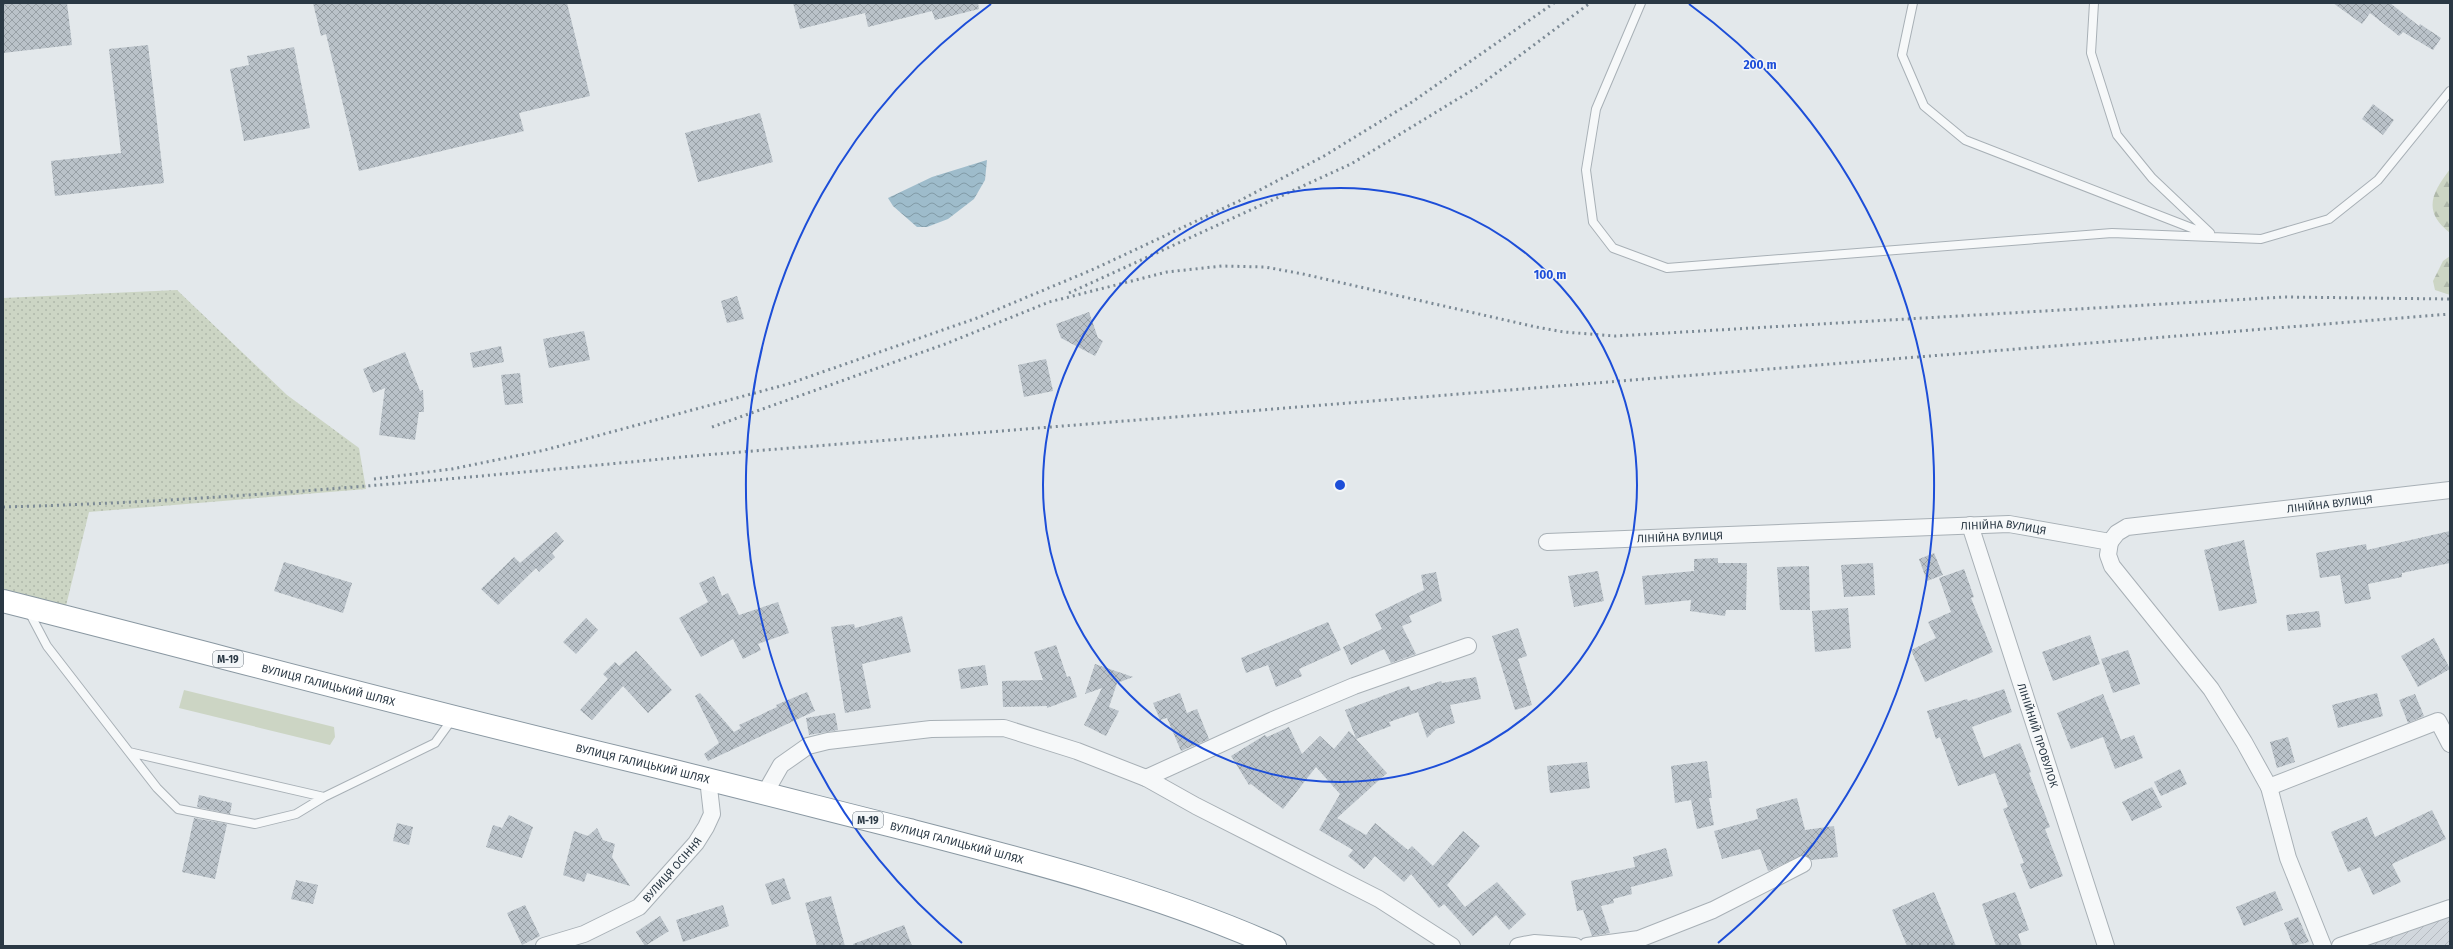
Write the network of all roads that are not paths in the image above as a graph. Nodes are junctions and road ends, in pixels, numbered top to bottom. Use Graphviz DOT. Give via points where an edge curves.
graph roads {
  1 [pos="1642,3"];
  2 [pos="1913,3"];
  3 [pos="2094,3"];
  4 [pos="2450,91"];
  5 [pos="2214,236"];
  6 [pos="2450,490"];
  7 [pos="1970,525"];
  8 [pos="1547,542"];
  9 [pos="2110,542"];
  10 [pos="3,600"];
  11 [pos="25,606"];
  12 [pos="1468,646"];
  13 [pos="2444,717"];
  14 [pos="453,718"];
  15 [pos="2450,744"];
  16 [pos="129,752"];
  17 [pos="1146,778"];
  18 [pos="708,779"];
  19 [pos="2269,787"];
  20 [pos="765,793"];
  21 [pos="324,797"];
  22 [pos="1803,864"];
  23 [pos="2450,908"];
  24 [pos="583,940"];
  25 [pos="544,946"];
  26 [pos="1276,946"];
  27 [pos="1452,946"];
  28 [pos="1518,946"];
  29 [pos="1576,946"];
  30 [pos="1587,946"];
  31 [pos="2106,946"];
  32 [pos="2323,946"];
  33 [pos="2340,946"];
  1 -- 5 [label="lane" via="1596,109 1586,170 1593,222 1613,248 1627,254 1666,268 2112,233"];
  2 -- 5 [label="lane" via="1902,55 1924,106 1965,140"];
  3 -- 5 [label="lane" via="2091,53 2117,135 2152,178"];
  4 -- 5 [label="lane" via="2378,180 2330,219 2260,239"];
  6 -- 9 [label="street, ЛІНІЙНА ВУЛИЦЯ" via="2127,527"];
  7 -- 8 [label="street, ЛІНІЙНА ВУЛИЦЯ"];
  7 -- 9 [label="street, ЛІНІЙНА ВУЛИЦЯ" via="2009,524"];
  7 -- 31 [label="street, ЛІНІЙНИЙ ПРОВУЛОК"];
  9 -- 19 [label="street" via="2108,555 2112,566 2211,689"];
  10 -- 11 [label="highway, ВУЛИЦЯ ГАЛИЦЬКИЙ ШЛЯХ / М-19"];
  11 -- 14 [label="highway, ВУЛИЦЯ ГАЛИЦЬКИЙ ШЛЯХ / М-19"];
  11 -- 16 [label="lane" via="47,646"];
  12 -- 17 [label="street" via="1354,686"];
  13 -- 15 [label="street"];
  13 -- 19 [label="street"];
  14 -- 18 [label="highway, ВУЛИЦЯ ГАЛИЦЬКИЙ ШЛЯХ / М-19"];
  14 -- 21 [label="lane" via="435,743"];
  16 -- 21 [label="lane"];
  16 -- 21 [label="lane" via="157,788 178,809 255,824 296,814"];
  17 -- 20 [label="street" via="1077,751 1004,728 932,729 828,741 808,746 781,765"];
  17 -- 27 [label="street" via="1379,899"];
  18 -- 20 [label="highway, ВУЛИЦЯ ГАЛИЦЬКИЙ ШЛЯХ / М-19"];
  18 -- 24 [label="street, ВУЛИЦЯ ОСІННЯ" via="712,814 696,843 639,907"];
  19 -- 32 [label="street" via="2288,858"];
  20 -- 26 [label="highway, ВУЛИЦЯ ГАЛИЦЬКИЙ ШЛЯХ / М-19" via="1076,875 1191,913"];
  22 -- 30 [label="street" via="1713,910 1639,939"];
  23 -- 33 [label="street"];
  24 -- 25 [label="street, ВУЛИЦЯ ОСІННЯ"];
  28 -- 29 [label="street" via="1534,943"];
}
